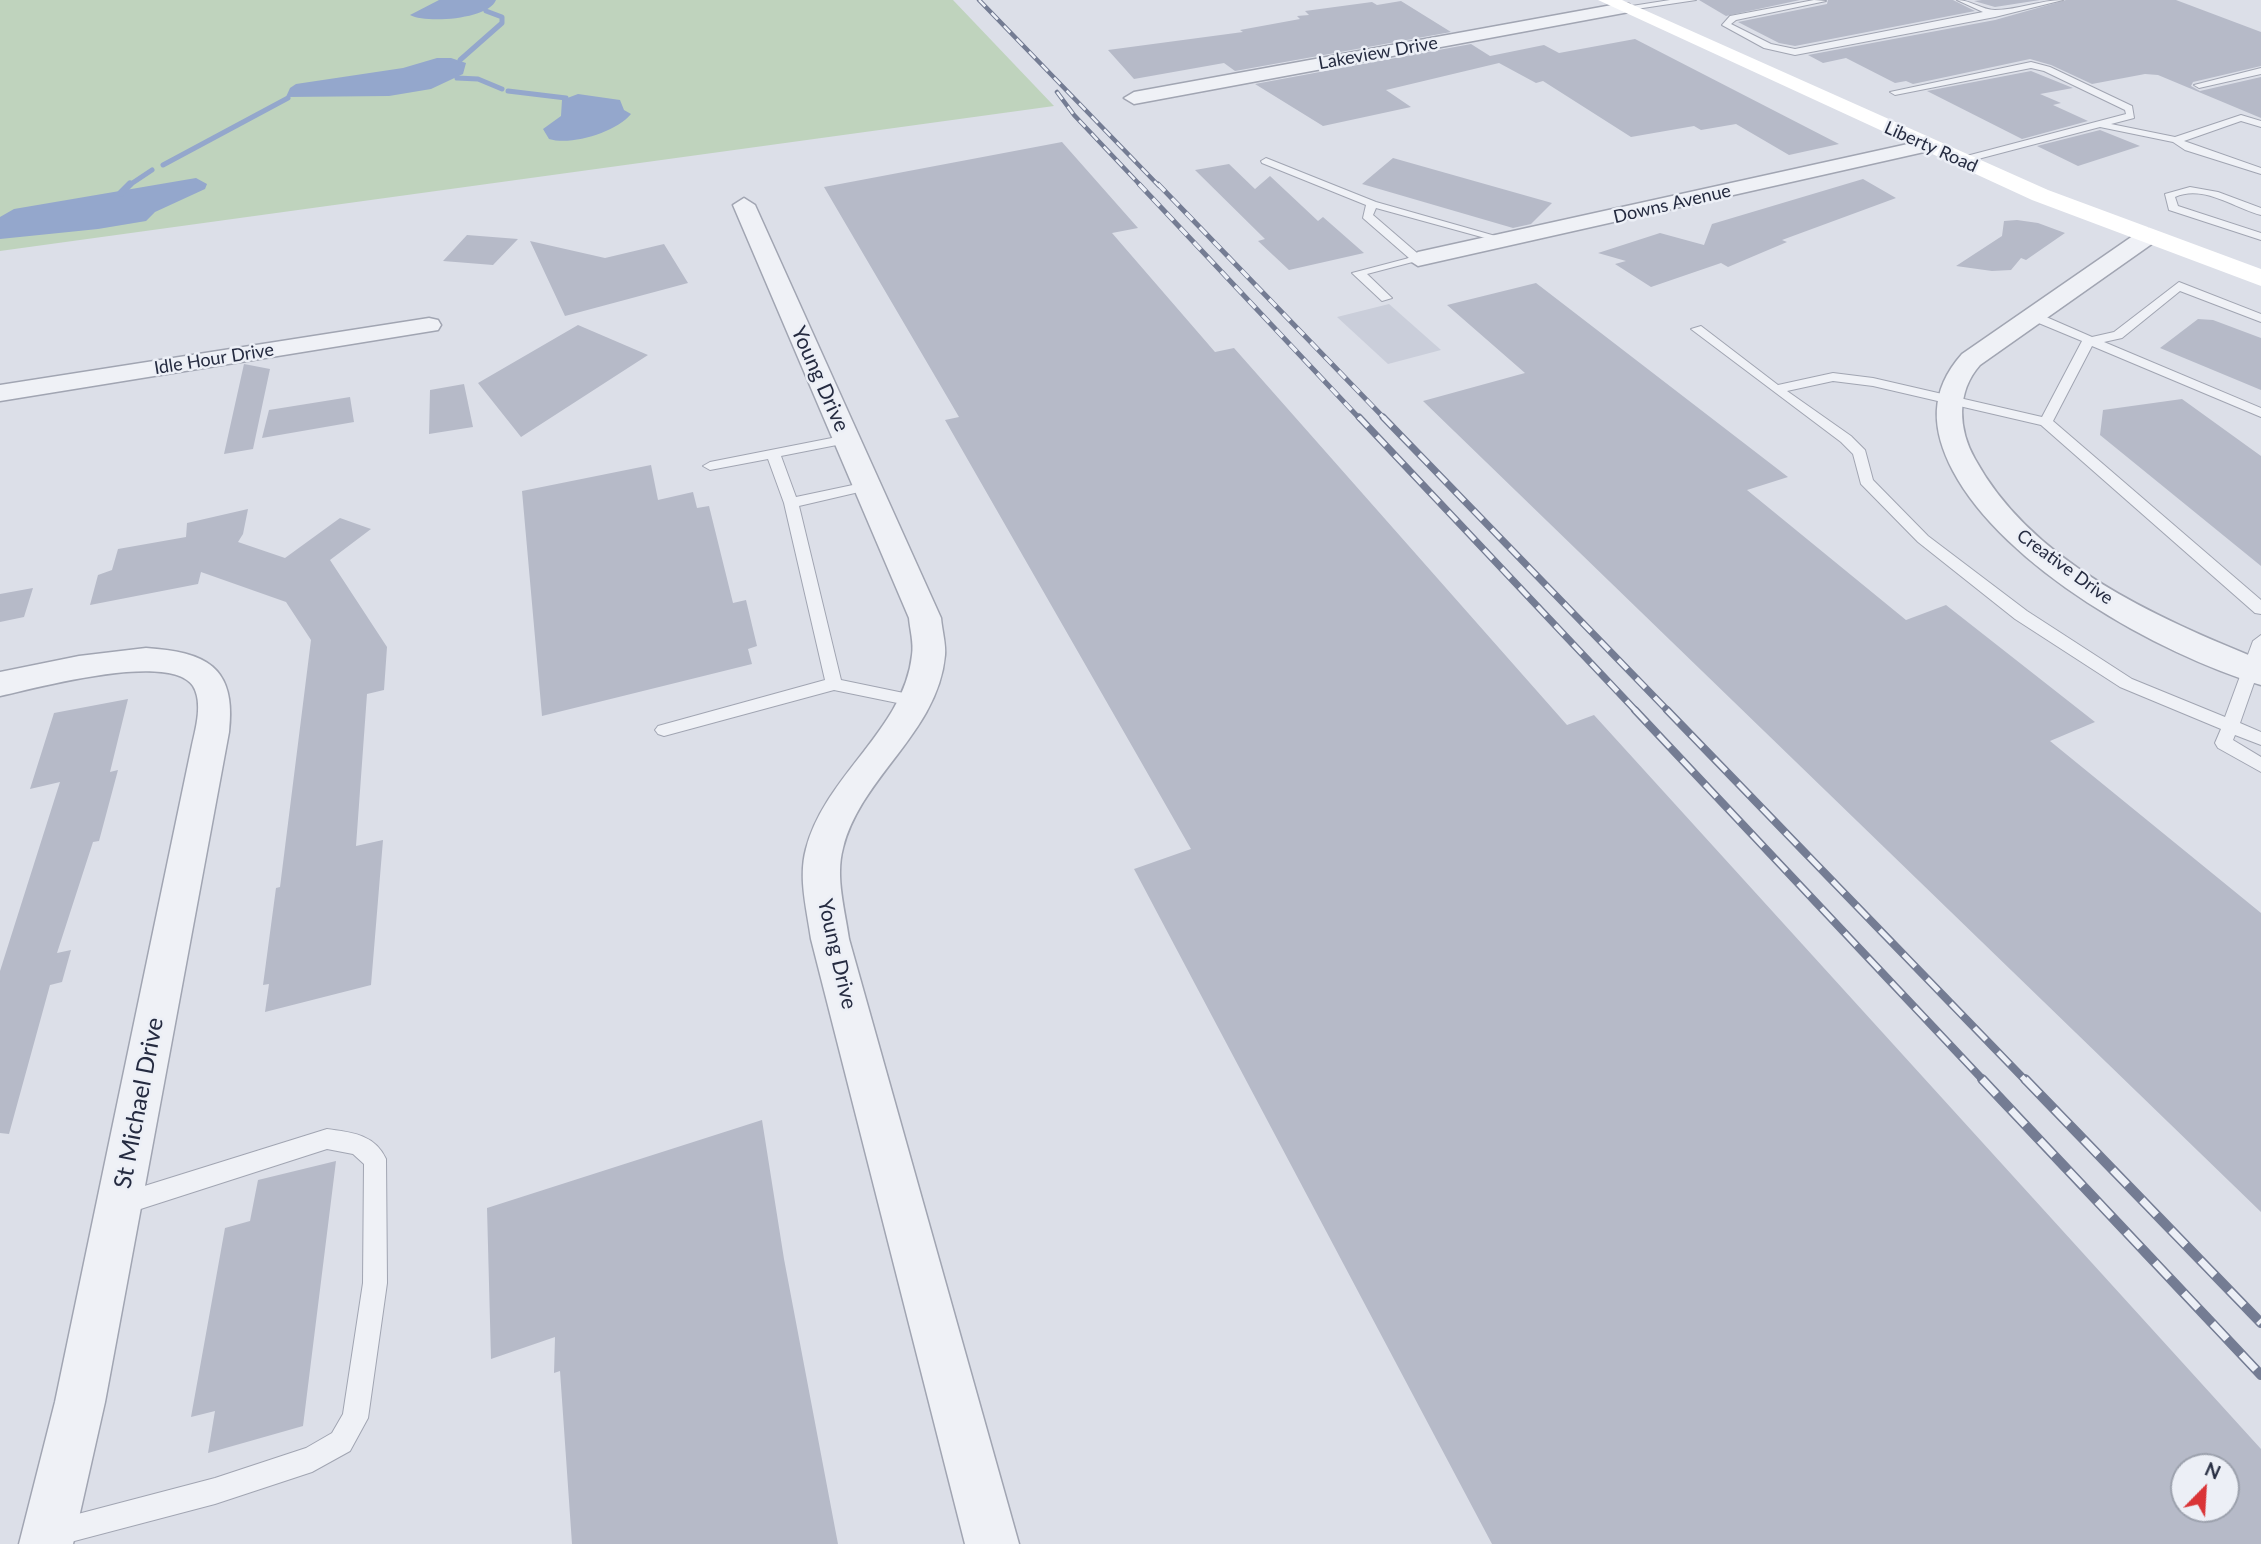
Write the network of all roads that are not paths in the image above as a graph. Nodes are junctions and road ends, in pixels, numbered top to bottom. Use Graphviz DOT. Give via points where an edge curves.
graph roads {
  1 [pos="1692,0"];
  2 [pos="1823,0"];
  3 [pos="1961,0"];
  4 [pos="2059,0"];
  5 [pos="1615,4"];
  6 [pos="1995,14"];
  7 [pos="2261,71"];
  8 [pos="2199,85"];
  9 [pos="1895,92"];
  10 [pos="1134,98"];
  11 [pos="2261,124"];
  12 [pos="2100,125"];
  13 [pos="2176,141"];
  14 [pos="1926,146"];
  15 [pos="1266,161"];
  16 [pos="1959,161"];
  17 [pos="2261,171"];
  18 [pos="1372,204"];
  19 [pos="744,205"];
  20 [pos="2261,212"];
  21 [pos="2148,236"];
  22 [pos="2261,237"];
  23 [pos="1507,241"];
  24 [pos="1418,259"];
  25 [pos="2261,278"];
  26 [pos="1386,298"];
  27 [pos="2033,316"];
  28 [pos="2261,318"];
  29 [pos="429,324"];
  30 [pos="1697,329"];
  31 [pos="2088,341"];
  32 [pos="1776,389"];
  33 [pos="0,393"];
  34 [pos="1950,399"];
  35 [pos="2261,413"];
  36 [pos="2046,422"];
  37 [pos="846,439"];
  38 [pos="773,453"];
  39 [pos="710,466"];
  40 [pos="867,486"];
  41 [pos="791,503"];
  42 [pos="2261,609"];
  43 [pos="2261,641"];
  44 [pos="2257,671"];
  45 [pos="0,684"];
  46 [pos="834,684"];
  47 [pos="917,701"];
  48 [pos="2230,727"];
  49 [pos="664,730"];
  50 [pos="2261,739"];
  51 [pos="2261,765"];
  52 [pos="118,1205"];
  53 [pos="47,1540"];
  54 [pos="992,1544"];
  1 -- 5 [label="lane"];
  2 -- 6 [label="lane" via="1733,18 1726,24 1759,43 1795,52"];
  3 -- 6 [label="lane"];
  4 -- 6 [label="lane"];
  5 -- 10 [label="street, Lakeview Drive"];
  5 -- 14 [label="main road, Liberty Road"];
  7 -- 8 [label="lane"];
  9 -- 12 [label="lane" via="2031,65 2129,108 2131,116"];
  11 -- 13 [label="lane" via="2241,117"];
  12 -- 13 [label="lane"];
  12 -- 16 [label="lane"];
  13 -- 17 [label="lane"];
  14 -- 16 [label="main road, Liberty Road"];
  14 -- 23 [label="street, Downs Avenue"];
  15 -- 18 [label="lane"];
  16 -- 21 [label="main road, Liberty Road"];
  18 -- 23 [label="lane"];
  18 -- 24 [label="lane" via="1367,216"];
  19 -- 37 [label="street, Young Drive"];
  20 -- 22 [label="lane" via="2196,190 2179,189 2169,196 2173,208"];
  21 -- 25 [label="main road, Liberty Road"];
  21 -- 27 [label="street, Creative Drive"];
  23 -- 24 [label="street, Downs Avenue"];
  24 -- 26 [label="lane" via="1358,273"];
  27 -- 31 [label="lane"];
  27 -- 34 [label="street, Creative Drive" via="1970,360"];
  28 -- 31 [label="lane" via="2179,286 2118,335"];
  29 -- 33 [label="street, Idle Hour Drive"];
  30 -- 32 [label="lane"];
  31 -- 35 [label="lane"];
  31 -- 36 [label="lane"];
  32 -- 34 [label="lane" via="1833,377"];
  32 -- 48 [label="lane" via="1846,439 1860,453 1866,481 1923,539 2021,615 2126,683"];
  34 -- 36 [label="lane"];
  34 -- 44 [label="street, Creative Drive" via="1951,437 1961,463 2001,519 2085,586 2140,619"];
  36 -- 42 [label="lane"];
  37 -- 38 [label="lane"];
  37 -- 40 [label="street, Young Drive"];
  38 -- 39 [label="lane"];
  38 -- 41 [label="lane"];
  40 -- 41 [label="lane"];
  40 -- 47 [label="street, Young Drive" via="930,637 930,663"];
  41 -- 46 [label="lane"];
  43 -- 44 [label="lane"];
  44 -- 48 [label="lane"];
  45 -- 52 [label="street, St Michael Drive" via="170,659 194,666 211,687 212,722"];
  46 -- 47 [label="lane"];
  46 -- 49 [label="lane"];
  47 -- 54 [label="street, Young Drive" via="840,812 824,848 822,886 830,939"];
  48 -- 50 [label="lane"];
  48 -- 51 [label="lane" via="2224,743"];
  52 -- 53 [label="street, St Michael Drive"];
  52 -- 53 [label="lane" via="327,1139 358,1144 374,1159 374,1283 355,1418 341,1442 312,1459"];
}
